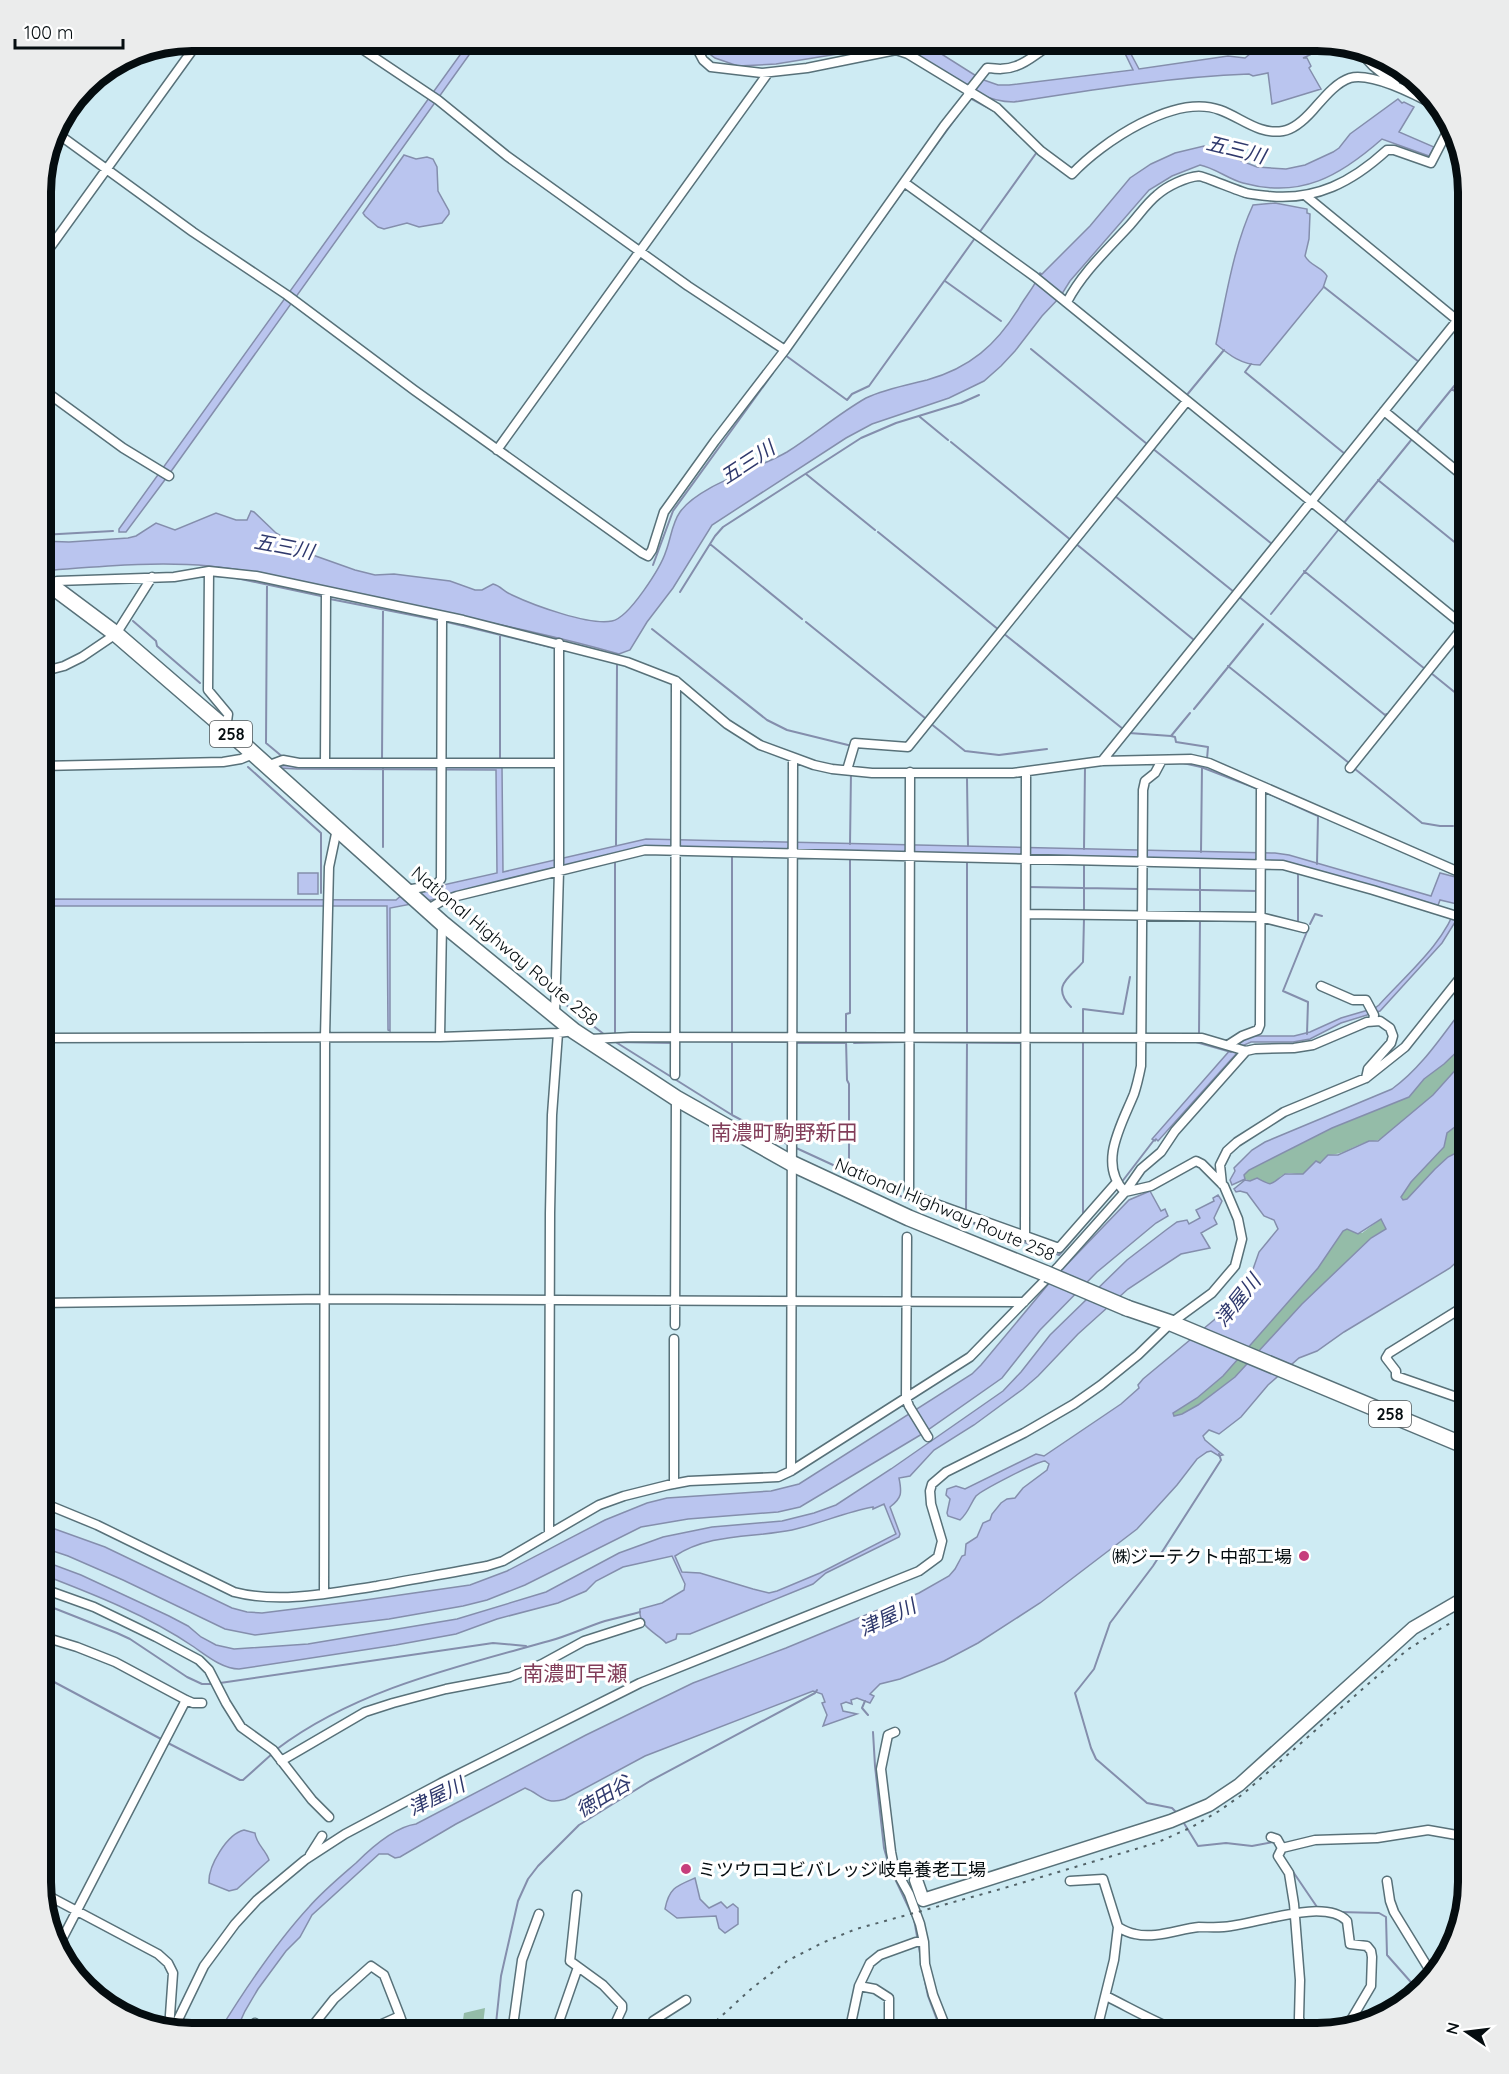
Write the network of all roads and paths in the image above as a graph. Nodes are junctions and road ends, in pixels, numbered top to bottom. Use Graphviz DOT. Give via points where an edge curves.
graph roads {
  1 [pos="191,51"];
  2 [pos="366,51"];
  3 [pos="698,51"];
  4 [pos="891,51"];
  5 [pos="899,51"];
  6 [pos="1040,51"];
  7 [pos="1368,60"];
  8 [pos="768,73"];
  9 [pos="1400,88"];
  10 [pos="969,92"];
  11 [pos="1424,100"];
  12 [pos="1446,135"];
  13 [pos="62,137"];
  14 [pos="107,168"];
  15 [pos="905,183"];
  16 [pos="1306,196"];
  17 [pos="51,246"];
  18 [pos="640,251"];
  19 [pos="1067,302"];
  20 [pos="1458,320"];
  21 [pos="785,350"];
  22 [pos="51,395"];
  23 [pos="1187,400"];
  24 [pos="1384,411"];
  25 [pos="497,450"];
  26 [pos="1458,472"];
  27 [pos="166,474"];
  28 [pos="1312,501"];
  29 [pos="209,571"];
  30 [pos="152,577"];
  31 [pos="57,581"];
  32 [pos="51,585"];
  33 [pos="326,592"];
  34 [pos="442,617"];
  35 [pos="1458,618"];
  36 [pos="116,634"];
  37 [pos="1458,636"];
  38 [pos="559,643"];
  39 [pos="51,669"];
  40 [pos="676,681"];
  41 [pos="226,729"];
  42 [pos="253,754"];
  43 [pos="793,758"];
  44 [pos="1102,760"];
  45 [pos="1162,760"];
  46 [pos="325,763"];
  47 [pos="558,763"];
  48 [pos="51,766"];
  49 [pos="267,766"];
  50 [pos="441,766"];
  51 [pos="1350,768"];
  52 [pos="847,770"];
  53 [pos="910,772"];
  54 [pos="1026,772"];
  55 [pos="1261,787"];
  56 [pos="337,829"];
  57 [pos="675,851"];
  58 [pos="792,854"];
  59 [pos="909,857"];
  60 [pos="1026,859"];
  61 [pos="1143,863"];
  62 [pos="1260,865"];
  63 [pos="558,871"];
  64 [pos="1458,872"];
  65 [pos="406,890"];
  66 [pos="426,908"];
  67 [pos="1026,914"];
  68 [pos="1458,915"];
  69 [pos="1142,917"];
  70 [pos="1260,917"];
  71 [pos="442,922"];
  72 [pos="1304,928"];
  73 [pos="1458,981"];
  74 [pos="1321,986"];
  75 [pos="1373,1015"];
  76 [pos="555,1016"];
  77 [pos="574,1031"];
  78 [pos="558,1033"];
  79 [pos="324,1037"];
  80 [pos="440,1037"];
  81 [pos="1140,1037"];
  82 [pos="51,1038"];
  83 [pos="675,1038"];
  84 [pos="792,1038"];
  85 [pos="909,1038"];
  86 [pos="1025,1038"];
  87 [pos="587,1040"];
  88 [pos="1237,1048"];
  89 [pos="675,1075"];
  90 [pos="1366,1078"];
  91 [pos="676,1098"];
  92 [pos="791,1163"];
  93 [pos="1222,1184"];
  94 [pos="1120,1186"];
  95 [pos="1024,1236"];
  96 [pos="907,1237"];
  97 [pos="324,1299"];
  98 [pos="550,1301"];
  99 [pos="675,1301"];
  100 [pos="791,1301"];
  101 [pos="905,1302"];
  102 [pos="1024,1302"];
  103 [pos="51,1303"];
  104 [pos="1458,1311"];
  105 [pos="1171,1323"];
  106 [pos="675,1325"];
  107 [pos="674,1339"];
  108 [pos="1458,1398"];
  109 [pos="907,1402"];
  110 [pos="928,1437"];
  111 [pos="1458,1443"];
  112 [pos="791,1471"];
  113 [pos="674,1484"];
  114 [pos="51,1506"];
  115 [pos="549,1533"];
  116 [pos="51,1592"];
  117 [pos="324,1594"];
  118 [pos="1458,1602"];
  119 [pos="640,1623"];
  120 [pos="51,1639"];
  121 [pos="186,1700"];
  122 [pos="202,1703"];
  123 [pos="895,1732"];
  124 [pos="281,1761"];
  125 [pos="329,1817"];
  126 [pos="1458,1835"];
  127 [pos="322,1836"];
  128 [pos="1271,1838"];
  129 [pos="1280,1851"];
  130 [pos="308,1858"];
  131 [pos="916,1880"];
  132 [pos="1070,1881"];
  133 [pos="1387,1881"];
  134 [pos="577,1895"];
  135 [pos="52,1897"];
  136 [pos="77,1910"];
  137 [pos="1295,1912"];
  138 [pos="538,1914"];
  139 [pos="1118,1928"];
  140 [pos="63,1938"];
  141 [pos="920,1942"];
  142 [pos="578,1967"];
  143 [pos="1429,1968"];
  144 [pos="859,1986"];
  145 [pos="1106,1996"];
  146 [pos="686,2000"];
  147 [pos="400,2016"];
  148 [pos="1352,2018"];
  149 [pos="171,2021"];
  150 [pos="175,2022"];
  151 [pos="315,2023"];
  152 [pos="384,2023"];
  153 [pos="402,2023"];
  154 [pos="513,2023"];
  155 [pos="558,2023"];
  156 [pos="616,2023"];
  157 [pos="652,2023"];
  158 [pos="851,2023"];
  159 [pos="889,2023"];
  160 [pos="944,2023"];
  161 [pos="1099,2023"];
  162 [pos="1158,2023"];
  163 [pos="1300,2023"];
  1 -- 14 [label="street"];
  2 -- 18 [label="street"];
  3 -- 8 [label="street" via="711,67"];
  4 -- 8 [label="street"];
  5 -- 10 [label="street"];
  6 -- 10 [label="street" via="1017,66 987,69"];
  7 -- 9 [label="street"];
  8 -- 18 [label="street"];
  9 -- 10 [label="street" via="1367,78 1351,78 1335,87 1302,121 1287,130 1272,132 1208,106 1181,109 1130,128 1093,153 1072,174 1041,151 997,108"];
  9 -- 11 [label="street"];
  10 -- 15 [label="street"];
  12 -- 16 [label="street" via="1431,163 1386,150 1366,169 1337,186"];
  13 -- 14 [label="street"];
  14 -- 17 [label="street"];
  14 -- 25 [label="street"];
  15 -- 19 [label="street"];
  15 -- 21 [label="street"];
  16 -- 19 [label="street" via="1249,194 1203,176 1188,179 1157,195 1074,288"];
  16 -- 20 [label="street"];
  18 -- 21 [label="street"];
  18 -- 25 [label="street"];
  19 -- 23 [label="street"];
  20 -- 24 [label="street"];
  21 -- 25 [label="street" via="664,512 648,556"];
  22 -- 27 [label="street"];
  23 -- 28 [label="street"];
  23 -- 52 [label="street" via="908,747 855,743"];
  24 -- 26 [label="street"];
  24 -- 28 [label="street"];
  28 -- 35 [label="street"];
  28 -- 44 [label="street"];
  29 -- 30 [label="street"];
  29 -- 33 [label="street" via="255,576"];
  29 -- 41 [label="street" via="208,690 228,714"];
  30 -- 31 [label="street"];
  30 -- 36 [label="street"];
  32 -- 36 [label="highway, National Highway Route 258 / 258"];
  33 -- 34 [label="street"];
  33 -- 46 [label="street"];
  34 -- 38 [label="street"];
  34 -- 50 [label="street"];
  36 -- 39 [label="street" via="82,657"];
  36 -- 41 [label="highway, National Highway Route 258 / 258"];
  37 -- 51 [label="street"];
  38 -- 40 [label="street"];
  38 -- 47 [label="street"];
  40 -- 43 [label="street" via="743,735"];
  40 -- 57 [label="street"];
  41 -- 42 [label="highway, National Highway Route 258 / 258"];
  42 -- 48 [label="street" via="223,762"];
  42 -- 49 [label="highway, National Highway Route 258 / 258"];
  43 -- 52 [label="street"];
  43 -- 58 [label="street"];
  44 -- 45 [label="street"];
  44 -- 54 [label="street"];
  45 -- 55 [label="street" via="1209,763"];
  45 -- 61 [label="street" via="1143,784"];
  46 -- 49 [label="street" via="283,760"];
  46 -- 50 [label="street"];
  47 -- 50 [label="street"];
  47 -- 63 [label="street"];
  49 -- 56 [label="highway, National Highway Route 258 / 258"];
  50 -- 65 [label="street" via="440,883"];
  52 -- 53 [label="street"];
  53 -- 54 [label="street"];
  53 -- 59 [label="street"];
  54 -- 60 [label="street"];
  55 -- 62 [label="street"];
  55 -- 64 [label="street"];
  56 -- 65 [label="highway, National Highway Route 258 / 258"];
  56 -- 79 [label="street" via="330,857"];
  57 -- 58 [label="street"];
  57 -- 63 [label="street" via="635,852"];
  57 -- 83 [label="street"];
  58 -- 59 [label="street"];
  58 -- 84 [label="street"];
  59 -- 60 [label="street"];
  59 -- 85 [label="street"];
  60 -- 61 [label="street"];
  60 -- 67 [label="street"];
  61 -- 62 [label="street"];
  61 -- 69 [label="street"];
  62 -- 68 [label="street" via="1293,868"];
  62 -- 70 [label="street"];
  63 -- 66 [label="street" via="457,896"];
  63 -- 76 [label="street"];
  65 -- 66 [label="highway, National Highway Route 258 / 258"];
  66 -- 71 [label="highway, National Highway Route 258 / 258"];
  67 -- 69 [label="street"];
  67 -- 86 [label="street"];
  69 -- 70 [label="street"];
  69 -- 81 [label="street"];
  70 -- 72 [label="street"];
  70 -- 88 [label="street" via="1260,1025 1258,1030 1242,1036"];
  71 -- 76 [label="highway, National Highway Route 258 / 258"];
  71 -- 80 [label="street"];
  73 -- 90 [label="street" via="1405,1047"];
  74 -- 75 [label="street" via="1353,1000 1366,1000"];
  75 -- 88 [label="street" via="1313,1045"];
  75 -- 90 [label="street" via="1394,1036 1368,1069"];
  76 -- 77 [label="highway, National Highway Route 258 / 258"];
  77 -- 78 [label="street"];
  77 -- 87 [label="highway, National Highway Route 258 / 258"];
  78 -- 80 [label="street"];
  78 -- 98 [label="street" via="551,1151"];
  79 -- 80 [label="street"];
  79 -- 82 [label="street"];
  79 -- 97 [label="street"];
  81 -- 86 [label="street"];
  81 -- 88 [label="street" via="1202,1038"];
  81 -- 94 [label="street" via="1137,1085 1112,1157"];
  83 -- 84 [label="street"];
  83 -- 87 [label="street"];
  83 -- 89 [label="street"];
  84 -- 85 [label="street"];
  84 -- 92 [label="street"];
  85 -- 86 [label="street"];
  85 -- 95 [label="street" via="910,1196"];
  86 -- 95 [label="street"];
  87 -- 91 [label="highway, National Highway Route 258 / 258"];
  88 -- 94 [label="street" via="1161,1152"];
  90 -- 93 [label="street" via="1284,1112 1237,1142 1220,1165"];
  91 -- 92 [label="highway, National Highway Route 258 / 258"];
  91 -- 99 [label="street"];
  92 -- 100 [label="street"];
  92 -- 105 [label="highway, National Highway Route 258 / 258, bridge" via="909,1218"];
  93 -- 94 [label="street" via="1196,1161 1151,1186"];
  93 -- 105 [label="street" via="1241,1230 1235,1266 1212,1293"];
  94 -- 95 [label="street" via="1062,1247"];
  94 -- 102 [label="street"];
  96 -- 101 [label="street"];
  97 -- 98 [label="street"];
  97 -- 103 [label="street"];
  97 -- 117 [label="street"];
  98 -- 99 [label="street"];
  98 -- 115 [label="street"];
  99 -- 100 [label="street"];
  99 -- 106 [label="street"];
  100 -- 101 [label="street"];
  100 -- 112 [label="street"];
  101 -- 102 [label="street"];
  101 -- 109 [label="street"];
  102 -- 109 [label="street" via="970,1357"];
  104 -- 108 [label="street" via="1386,1358 1396,1376"];
  105 -- 111 [label="highway, National Highway Route 258 / 258"];
  105 -- 130 [label="street" via="1138,1355 1074,1404 946,1472 932,1484 932,1504 942,1541 938,1557 919,1571 640,1683 441,1783"];
  107 -- 113 [label="street"];
  109 -- 110 [label="street"];
  109 -- 112 [label="street"];
  112 -- 113 [label="street" via="764,1479"];
  113 -- 115 [label="street" via="599,1505"];
  114 -- 117 [label="street" via="97,1524 234,1592 255,1597"];
  115 -- 117 [label="street" via="487,1566"];
  116 -- 124 [label="street" via="94,1607 199,1660 209,1670 241,1727 273,1750"];
  118 -- 131 [label="street" via="1413,1628 1239,1785 1209,1805 923,1900"];
  119 -- 124 [label="street" via="584,1641 510,1677 446,1689 365,1712"];
  120 -- 121 [label="street" via="115,1662"];
  121 -- 122 [label="street"];
  121 -- 136 [label="street"];
  123 -- 141 [label="street" via="888,1735 880,1769 883,1800 894,1867 914,1907"];
  124 -- 125 [label="street"];
  126 -- 129 [label="street" via="1428,1830 1377,1838 1315,1840"];
  127 -- 130 [label="street"];
  128 -- 129 [label="street" via="1277,1839"];
  129 -- 137 [label="street" via="1289,1873"];
  130 -- 150 [label="street" via="257,1900 235,1924 204,1966"];
  132 -- 139 [label="street" via="1103,1879"];
  133 -- 143 [label="street" via="1394,1912"];
  134 -- 142 [label="street" via="570,1961"];
  135 -- 136 [label="street"];
  136 -- 140 [label="street"];
  136 -- 149 [label="street" via="168,1963 173,1973"];
  137 -- 139 [label="street" via="1232,1926 1154,1934 1136,1935"];
  137 -- 148 [label="street" via="1345,1918 1350,1944 1367,1946 1371,1951 1371,1986"];
  137 -- 163 [label="street"];
  138 -- 154 [label="street" via="522,1960"];
  139 -- 145 [label="street"];
  141 -- 144 [label="street" via="880,1955 870,1963"];
  141 -- 160 [label="street"];
  142 -- 155 [label="street"];
  142 -- 156 [label="street" via="603,1984 622,2005"];
  144 -- 158 [label="street"];
  144 -- 159 [label="street" via="875,1989 889,1998"];
  145 -- 161 [label="street"];
  145 -- 162 [label="street"];
  146 -- 157 [label="street"];
  147 -- 151 [label="street" via="384,1975 371,1966 334,1999"];
  147 -- 152 [label="street"];
  147 -- 153 [label="street"];
}
